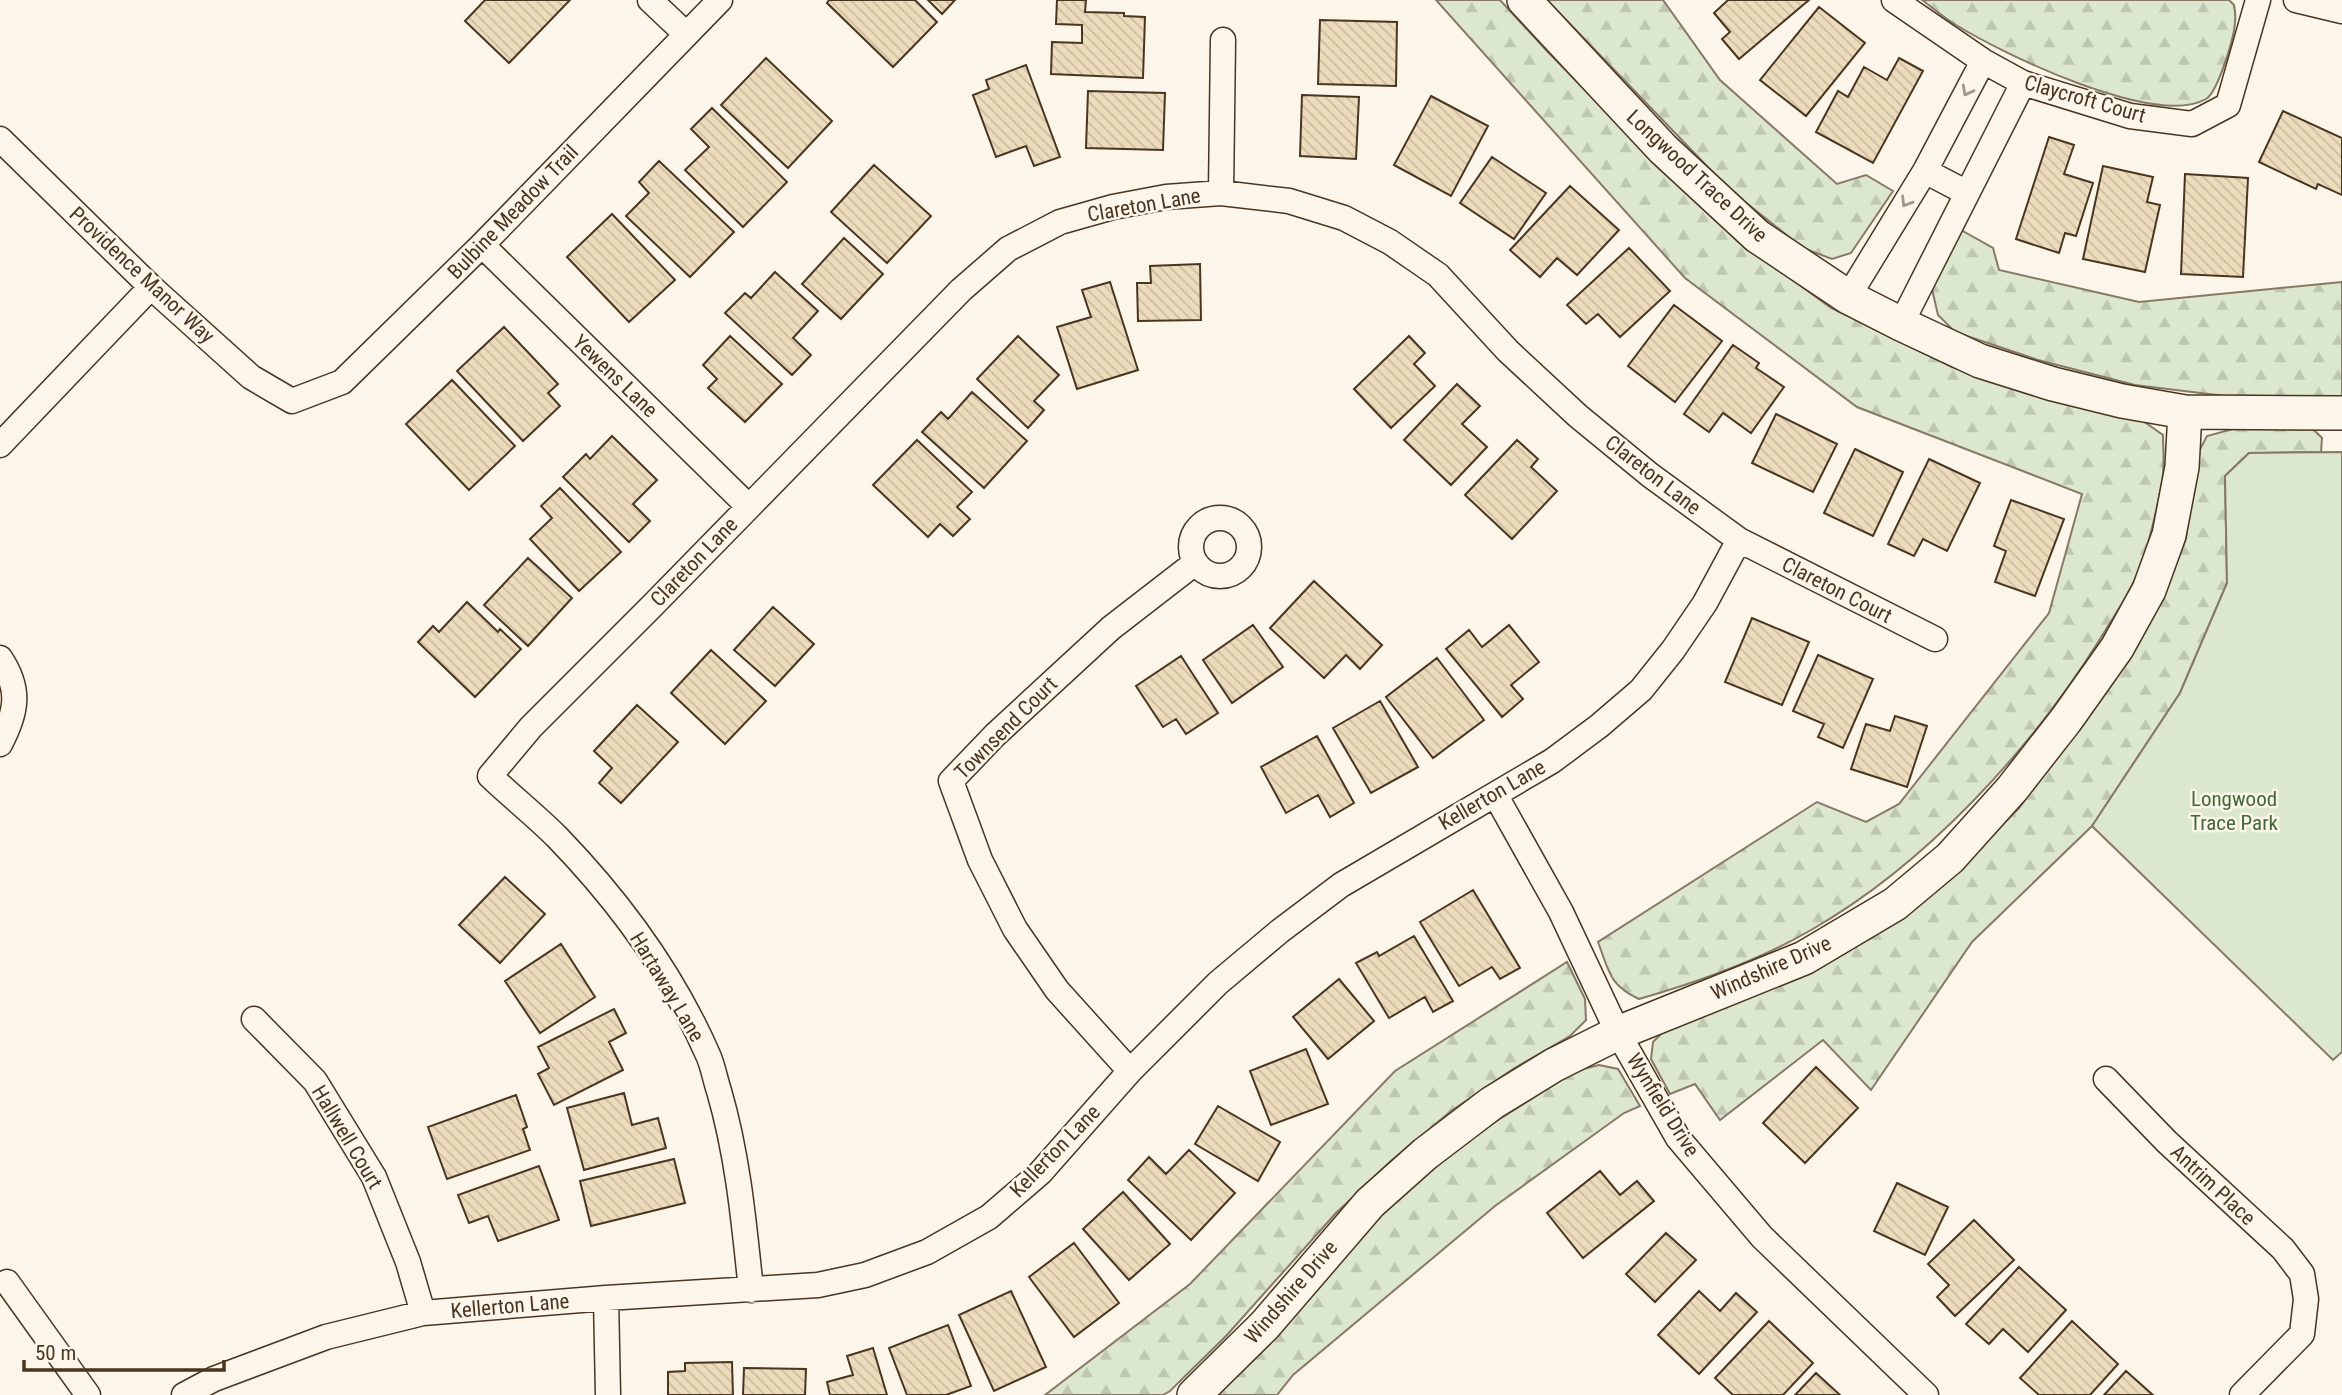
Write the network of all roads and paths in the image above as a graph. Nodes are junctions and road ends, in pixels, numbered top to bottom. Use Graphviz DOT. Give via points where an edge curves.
graph roads {
  1 [pos="650,0"];
  2 [pos="720,0"];
  3 [pos="1524,0"];
  4 [pos="1894,0"];
  5 [pos="2258,0"];
  6 [pos="2296,0"];
  7 [pos="2342,11"];
  8 [pos="686,34"];
  9 [pos="1223,40"];
  10 [pos="1983,61"];
  11 [pos="2023,83"];
  12 [pos="0,139"];
  13 [pos="1925,171"];
  14 [pos="1221,193"];
  15 [pos="1967,194"];
  16 [pos="482,245"];
  17 [pos="151,287"];
  18 [pos="1848,298"];
  19 [pos="1901,324"];
  20 [pos="292,401"];
  21 [pos="2185,412"];
  22 [pos="2342,412"];
  23 [pos="0,445"];
  24 [pos="748,506"];
  25 [pos="1739,540"];
  26 [pos="1195,563"];
  27 [pos="1935,639"];
  28 [pos="0,658"];
  29 [pos="0,744"];
  30 [pos="490,776"];
  31 [pos="1496,796"];
  32 [pos="254,1019"];
  33 [pos="1618,1033"];
  34 [pos="1130,1070"];
  35 [pos="2106,1079"];
  36 [pos="7,1282"];
  37 [pos="751,1290"];
  38 [pos="606,1298"];
  39 [pos="422,1313"];
  40 [pos="88,1395"];
  41 [pos="184,1395"];
  42 [pos="608,1395"];
  43 [pos="1194,1395"];
  44 [pos="1926,1395"];
  45 [pos="2242,1395"];
  1 -- 8 [label="street"];
  2 -- 8 [label="street, Bulbine Meadow Trail"];
  3 -- 18 [label="street, Longwood Trace Drive" via="1663,149 1757,236"];
  4 -- 10 [label="street, Claycroft Court"];
  5 -- 11 [label="street, Claycroft Court" via="2228,105 2192,124 2130,117"];
  6 -- 7 [label="street"];
  8 -- 16 [label="street, Bulbine Meadow Trail"];
  9 -- 14 [label="street"];
  10 -- 11 [label="street, Claycroft Court"];
  10 -- 13 [label="street, one-way"];
  11 -- 15 [label="street"];
  12 -- 17 [label="street, Providence Manor Way"];
  13 -- 15 [label="street"];
  13 -- 18 [label="street, one-way"];
  14 -- 24 [label="street, Clareton Lane" via="1113,207 1060,222 1008,249 961,289"];
  14 -- 25 [label="street, Clareton Lane" via="1289,201 1344,218 1390,242 1438,275 1508,351 1577,416"];
  15 -- 19 [label="street"];
  16 -- 20 [label="street, Bulbine Meadow Trail" via="342,382"];
  16 -- 24 [label="street, Yewens Lane"];
  17 -- 20 [label="street, Providence Manor Way" via="251,377"];
  17 -- 23 [label="street"];
  18 -- 19 [label="street, Longwood Trace Drive"];
  19 -- 21 [label="street, Longwood Trace Drive" via="1980,361 2053,384"];
  21 -- 22 [label="street, Longwood Trace Drive"];
  21 -- 33 [label="street, Windshire Drive" via="2182,467 2169,535 2149,590 2117,648 2066,720 1950,858 1895,904 1804,958"];
  24 -- 30 [label="street, Clareton Lane" via="531,727"];
  25 -- 27 [label="street, Clareton Court"];
  25 -- 31 [label="street, Kellerton Lane" via="1705,603 1641,690 1562,754"];
  26 -- 34 [label="street, Townsend Court" via="1111,628 951,781 980,860 1015,929 1057,990"];
  28 -- 29 [label="street" via="11,675 15,698 13,720"];
  30 -- 37 [label="street, Hartaway Lane" via="557,837 603,890 676,993 709,1057 729,1126"];
  31 -- 33 [label="street, Wynfield Drive" via="1561,912"];
  31 -- 34 [label="street, Kellerton Lane" via="1351,879 1280,931"];
  32 -- 39 [label="street, Hallwell Court" via="315,1081 374,1177 408,1262"];
  33 -- 43 [label="street, Windshire Drive" via="1492,1103 1424,1154 1370,1203 1265,1325"];
  33 -- 44 [label="street, Wynfield Drive" via="1678,1138 1762,1237"];
  34 -- 37 [label="street, Kellerton Lane" via="1040,1173 989,1217 927,1252 865,1275 818,1285"];
  35 -- 45 [label="street, Antrim Place" via="2166,1142 2283,1249 2302,1274 2306,1299 2302,1334"];
  36 -- 40 [label="street"];
  37 -- 38 [label="street, Kellerton Lane"];
  38 -- 39 [label="street, Kellerton Lane"];
  38 -- 42 [label="street"];
  39 -- 41 [label="street, Kellerton Lane" via="326,1336"];
}
